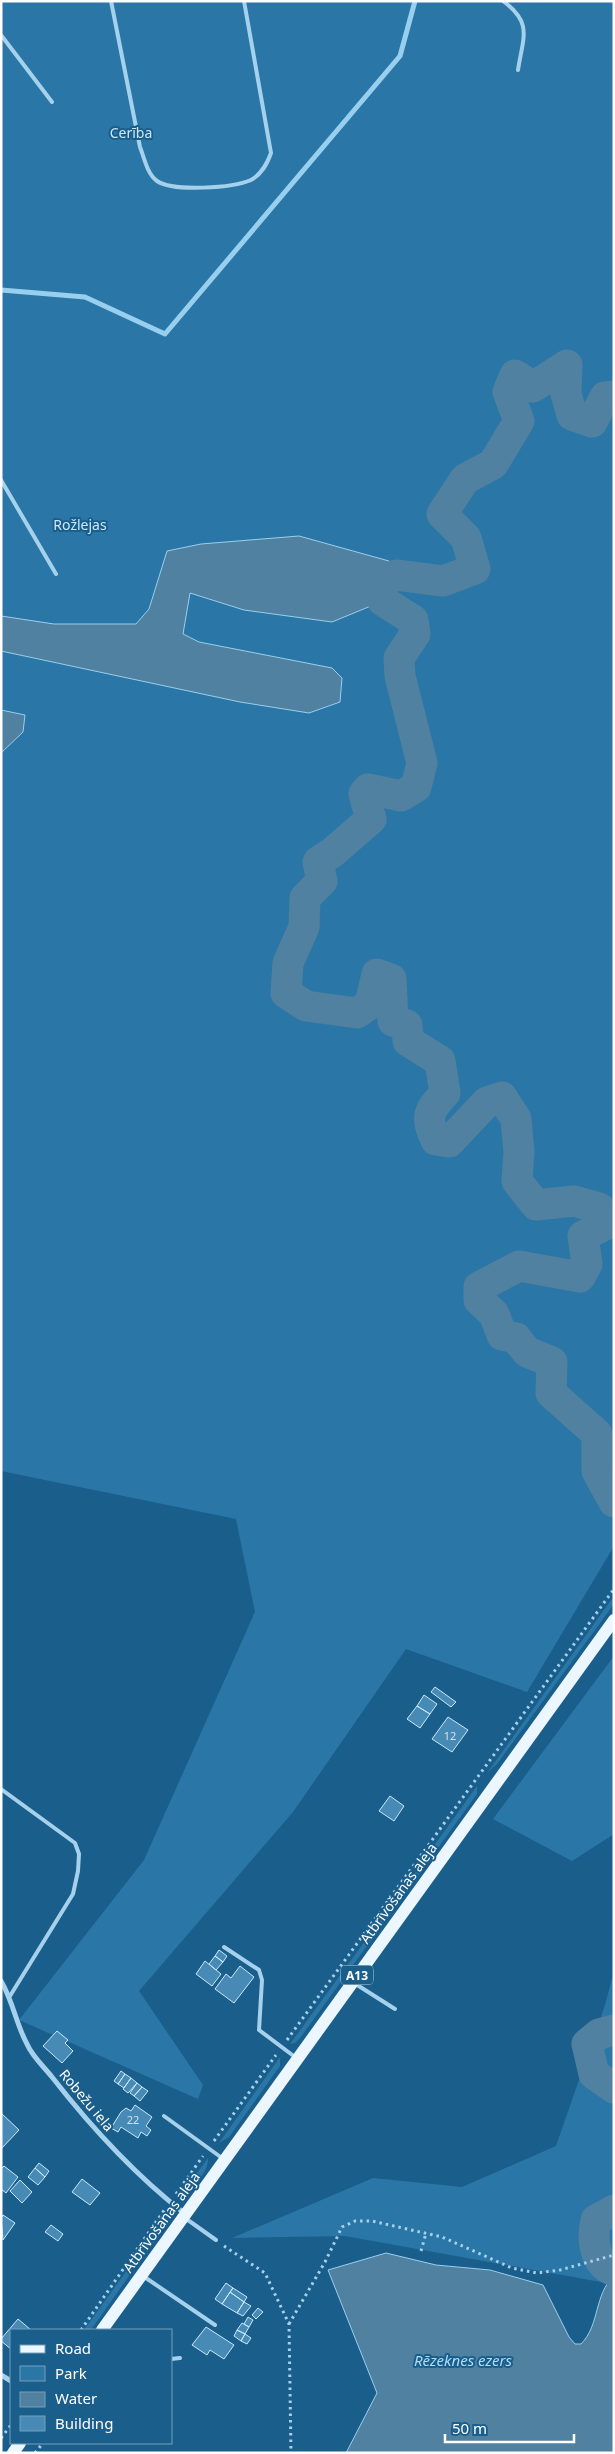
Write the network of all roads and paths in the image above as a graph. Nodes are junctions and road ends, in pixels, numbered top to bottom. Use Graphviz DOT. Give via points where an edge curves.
graph roads {
  1 [pos="111,1"];
  2 [pos="244,1"];
  3 [pos="503,1"];
  4 [pos="1,35"];
  5 [pos="518,70"];
  6 [pos="52,102"];
  7 [pos="1,480"];
  8 [pos="56,574"];
  9 [pos="614,1588"];
  10 [pos="614,1620"];
  11 [pos="1,1788"];
  12 [pos="224,1946"];
  13 [pos="1,1981"];
  14 [pos="352,1982"];
  15 [pos="10,1996"];
  16 [pos="395,2009"];
  17 [pos="282,2047"];
  18 [pos="297,2058"];
  19 [pos="164,2116"];
  20 [pos="209,2147"];
  21 [pos="224,2160"];
  22 [pos="170,2202"];
  23 [pos="184,2215"];
  24 [pos="426,2233"];
  25 [pos="216,2240"];
  26 [pos="421,2251"];
  27 [pos="614,2256"];
  28 [pos="141,2275"];
  29 [pos="289,2324"];
  30 [pos="215,2325"];
  31 [pos="82,2329"];
  32 [pos="103,2329"];
  33 [pos="180,2358"];
  34 [pos="172,2359"];
  35 [pos="10,2426"];
  36 [pos="1,2438"];
  37 [pos="291,2453"];
  1 -- 2 [label="lane" via="147,167 156,180 173,187 219,186 251,180 266,167 271,154"];
  3 -- 5 [label="lane" via="517,12 524,24"];
  4 -- 6 [label="lane"];
  7 -- 8 [label="lane"];
  9 -- 17 [label="path"];
  10 -- 14 [label="main road, Atbrīvošanas aleja / A13"];
  11 -- 15 [label="lane" via="75,1843 78,1854 73,1894"];
  12 -- 17 [label="lane" via="259,1970 262,1980 259,2030"];
  13 -- 15 [label="street, Robežu iela"];
  14 -- 16 [label="lane"];
  14 -- 18 [label="main road, Atbrīvošanas aleja / A13"];
  15 -- 22 [label="street, Robežu iela" via="27,2045 104,2139"];
  17 -- 18 [label="lane"];
  17 -- 20 [label="path"];
  18 -- 21 [label="main road, Atbrīvošanas aleja / A13"];
  19 -- 20 [label="lane"];
  20 -- 21 [label="lane"];
  20 -- 22 [label="path"];
  21 -- 23 [label="main road, Atbrīvošanas aleja / A13"];
  22 -- 23 [label="street, Robežu iela"];
  22 -- 31 [label="path"];
  23 -- 25 [label="lane"];
  23 -- 28 [label="main road, Atbrīvošanas aleja / A13"];
  24 -- 26 [label="path"];
  24 -- 27 [label="path" via="512,2268 537,2273"];
  24 -- 29 [label="path" via="372,2221 354,2221 342,2227"];
  25 -- 29 [label="path" via="265,2273"];
  28 -- 30 [label="lane"];
  28 -- 32 [label="main road, Atbrīvošanas aleja / A13"];
  29 -- 37 [label="path"];
  33 -- 34 [label="lane"];
  35 -- 36 [label="path"];
}
